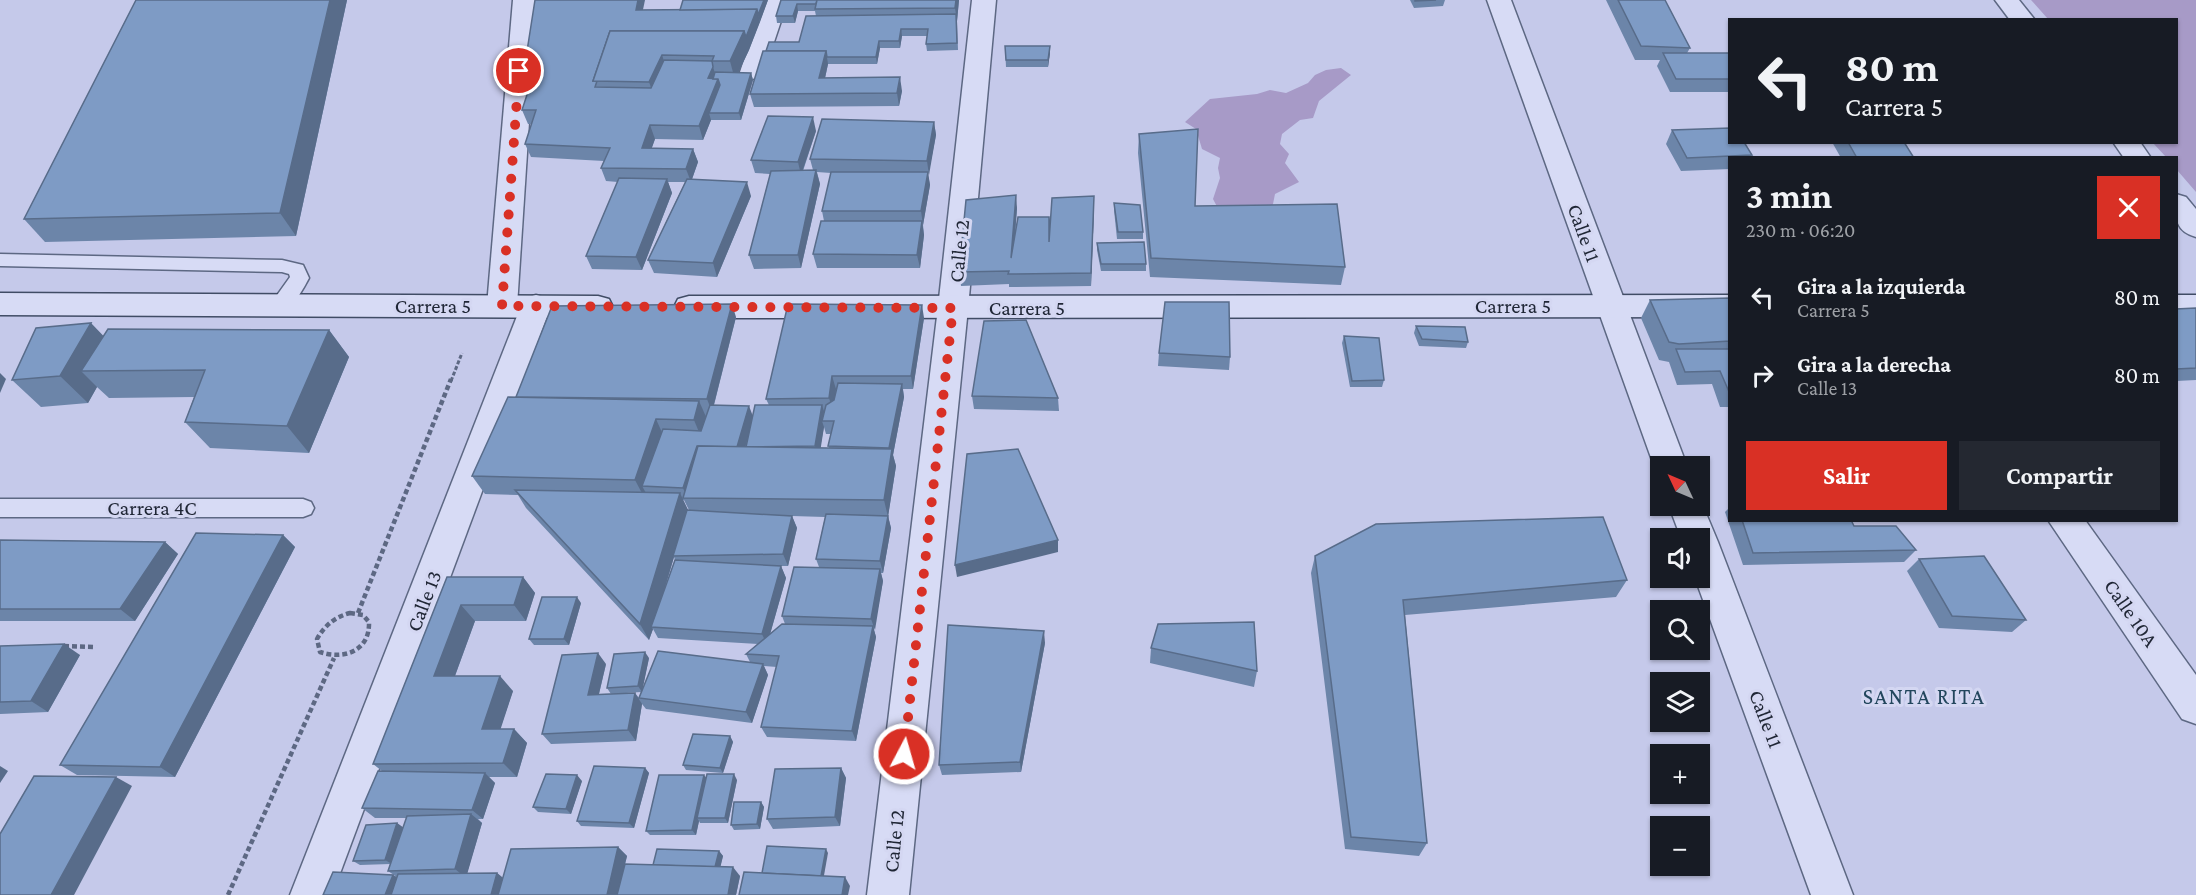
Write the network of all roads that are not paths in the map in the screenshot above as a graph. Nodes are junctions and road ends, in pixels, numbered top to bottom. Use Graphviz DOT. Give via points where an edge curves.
graph roads {
  1 [pos="525,0"];
  2 [pos="776,0"];
  3 [pos="984,0"];
  4 [pos="1498,0"];
  5 [pos="2007,0"];
  6 [pos="2021,18"];
  7 [pos="752,72"];
  8 [pos="2178,206"];
  9 [pos="2196,227"];
  10 [pos="0,260"];
  11 [pos="0,304"];
  12 [pos="280,305"];
  13 [pos="519,306"];
  14 [pos="1611,306"];
  15 [pos="1728,306"];
  16 [pos="2178,306"];
  17 [pos="2196,306"];
  18 [pos="620,307"];
  19 [pos="668,307"];
  20 [pos="953,308"];
  21 [pos="1667,456"];
  22 [pos="0,508"];
  23 [pos="303,508"];
  24 [pos="2066,522"];
  25 [pos="1710,569"];
  26 [pos="2196,706"];
  27 [pos="311,895"];
  28 [pos="888,895"];
  29 [pos="1832,895"];
  1 -- 13 [label="street, Calle 13"];
  2 -- 7 [label="street"];
  3 -- 20 [label="street, Calle 12"];
  4 -- 14 [label="street, Calle 11"];
  5 -- 6 [label="street"];
  8 -- 9 [label="street"];
  10 -- 12 [label="lane" via="296,270 300,278"];
  11 -- 12 [label="street, Carrera 5"];
  12 -- 13 [label="street, Carrera 5"];
  13 -- 18 [label="street, Carrera 5"];
  13 -- 27 [label="street, Calle 13"];
  14 -- 15 [label="street, Carrera 5"];
  14 -- 20 [label="street, Carrera 5"];
  14 -- 21 [label="street, Calle 11"];
  16 -- 17 [label="street"];
  19 -- 20 [label="street, Carrera 5"];
  20 -- 28 [label="street, Calle 12"];
  22 -- 23 [label="lane, Carrera 4C"];
  24 -- 26 [label="street, Calle 10A"];
  25 -- 29 [label="street, Calle 11"];
}
